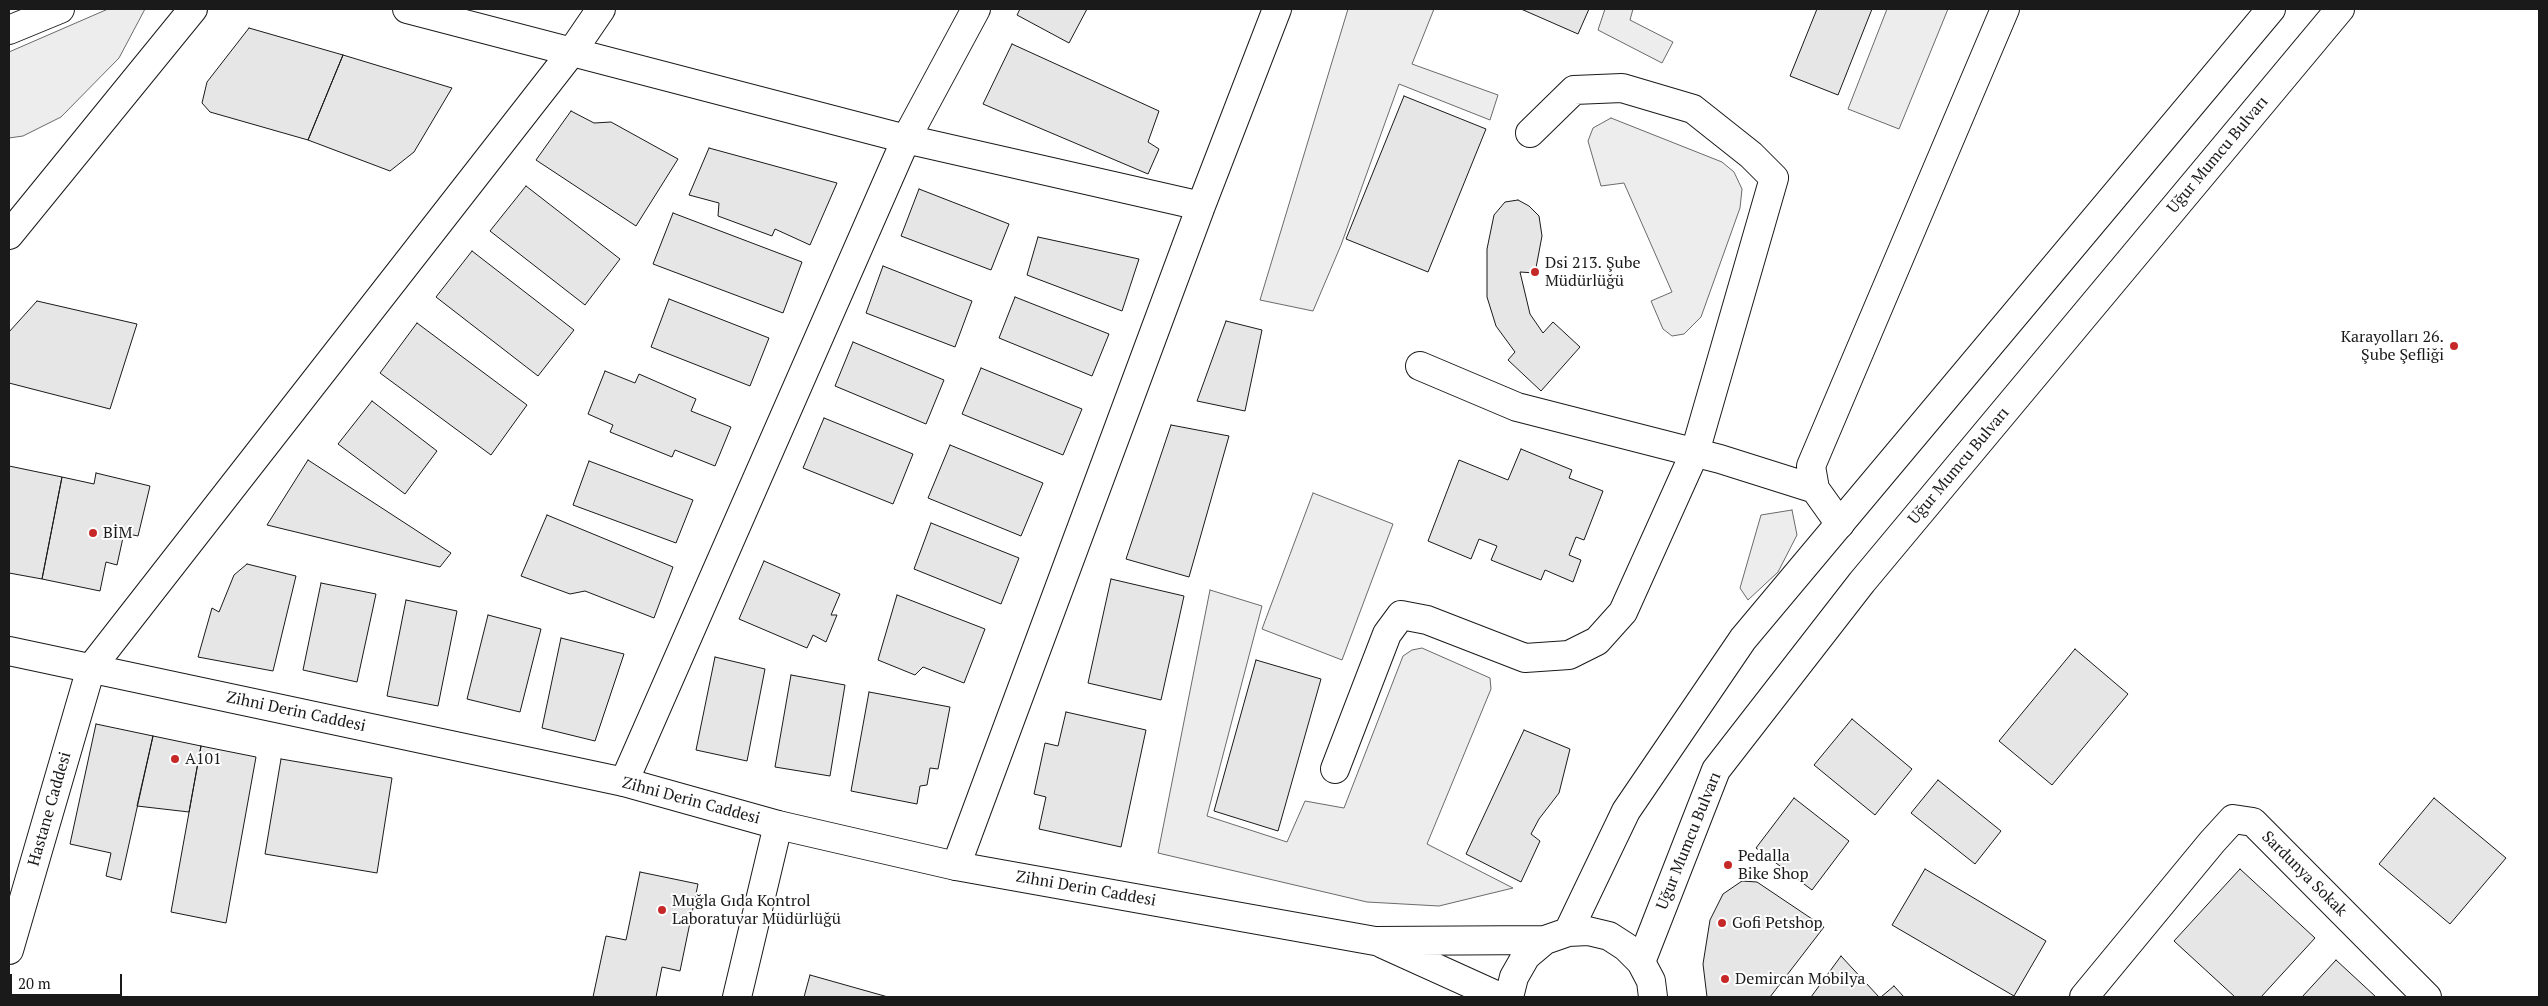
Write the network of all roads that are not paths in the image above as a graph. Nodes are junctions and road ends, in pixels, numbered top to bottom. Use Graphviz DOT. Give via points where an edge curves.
graph roads {
  1 [pos="60,9"];
  2 [pos="193,9"];
  3 [pos="408,9"];
  4 [pos="601,9"];
  5 [pos="976,9"];
  6 [pos="1276,9"];
  7 [pos="2005,9"];
  8 [pos="2271,9"];
  9 [pos="2340,9"];
  10 [pos="9,30"];
  11 [pos="571,53"];
  12 [pos="1530,133"];
  13 [pos="906,139"];
  14 [pos="1200,206"];
  15 [pos="9,234"];
  16 [pos="1420,366"];
  17 [pos="1695,452"];
  18 [pos="1815,488"];
  19 [pos="1840,524"];
  20 [pos="9,651"];
  21 [pos="91,668"];
  22 [pos="1335,769"];
  23 [pos="624,782"];
  24 [pos="778,825"];
  25 [pos="956,866"];
  26 [pos="1556,936"];
  27 [pos="1375,941"];
  28 [pos="9,950"];
  29 [pos="1641,962"];
  30 [pos="737,997"];
  31 [pos="1500,997"];
  32 [pos="1509,997"];
  33 [pos="1653,997"];
  34 [pos="2084,997"];
  35 [pos="2427,997"];
  1 -- 10 [label="street"];
  2 -- 15 [label="street"];
  3 -- 11 [label="street"];
  4 -- 11 [label="street"];
  5 -- 13 [label="street"];
  6 -- 14 [label="street"];
  7 -- 18 [label="street" via="1811,466"];
  8 -- 19 [label="street"];
  9 -- 29 [label="street, Uğur Mumcu Bulvarı" via="1869,575 1716,770"];
  11 -- 13 [label="street"];
  11 -- 21 [label="street"];
  12 -- 17 [label="street" via="1574,90 1622,88 1693,109 1751,155 1774,178"];
  13 -- 14 [label="street"];
  13 -- 23 [label="street"];
  14 -- 25 [label="street"];
  16 -- 17 [label="street" via="1517,407"];
  17 -- 18 [label="street"];
  17 -- 22 [label="street" via="1623,612 1597,641 1569,655 1525,658 1427,620 1401,615 1387,634"];
  18 -- 19 [label="street"];
  19 -- 26 [label="street" via="1743,639 1680,728 1626,811"];
  20 -- 21 [label="street, Zihni Derin Caddesi"];
  21 -- 23 [label="street, Zihni Derin Caddesi"];
  21 -- 28 [label="street, Hastane Caddesi"];
  23 -- 24 [label="street, Zihni Derin Caddesi"];
  24 -- 25 [label="street, Zihni Derin Caddesi"];
  24 -- 30 [label="street"];
  25 -- 27 [label="street, Zihni Derin Caddesi"];
  26 -- 27 [label="street"];
  26 -- 29 [label="street" via="1588,931 1608,936"];
  26 -- 32 [label="street" via="1526,956 1514,977"];
  27 -- 31 [label="street"];
  29 -- 33 [label="street" via="1651,981"];
  34 -- 35 [label="street, Sardunya Sokak" via="2233,819 2253,822"];
}
